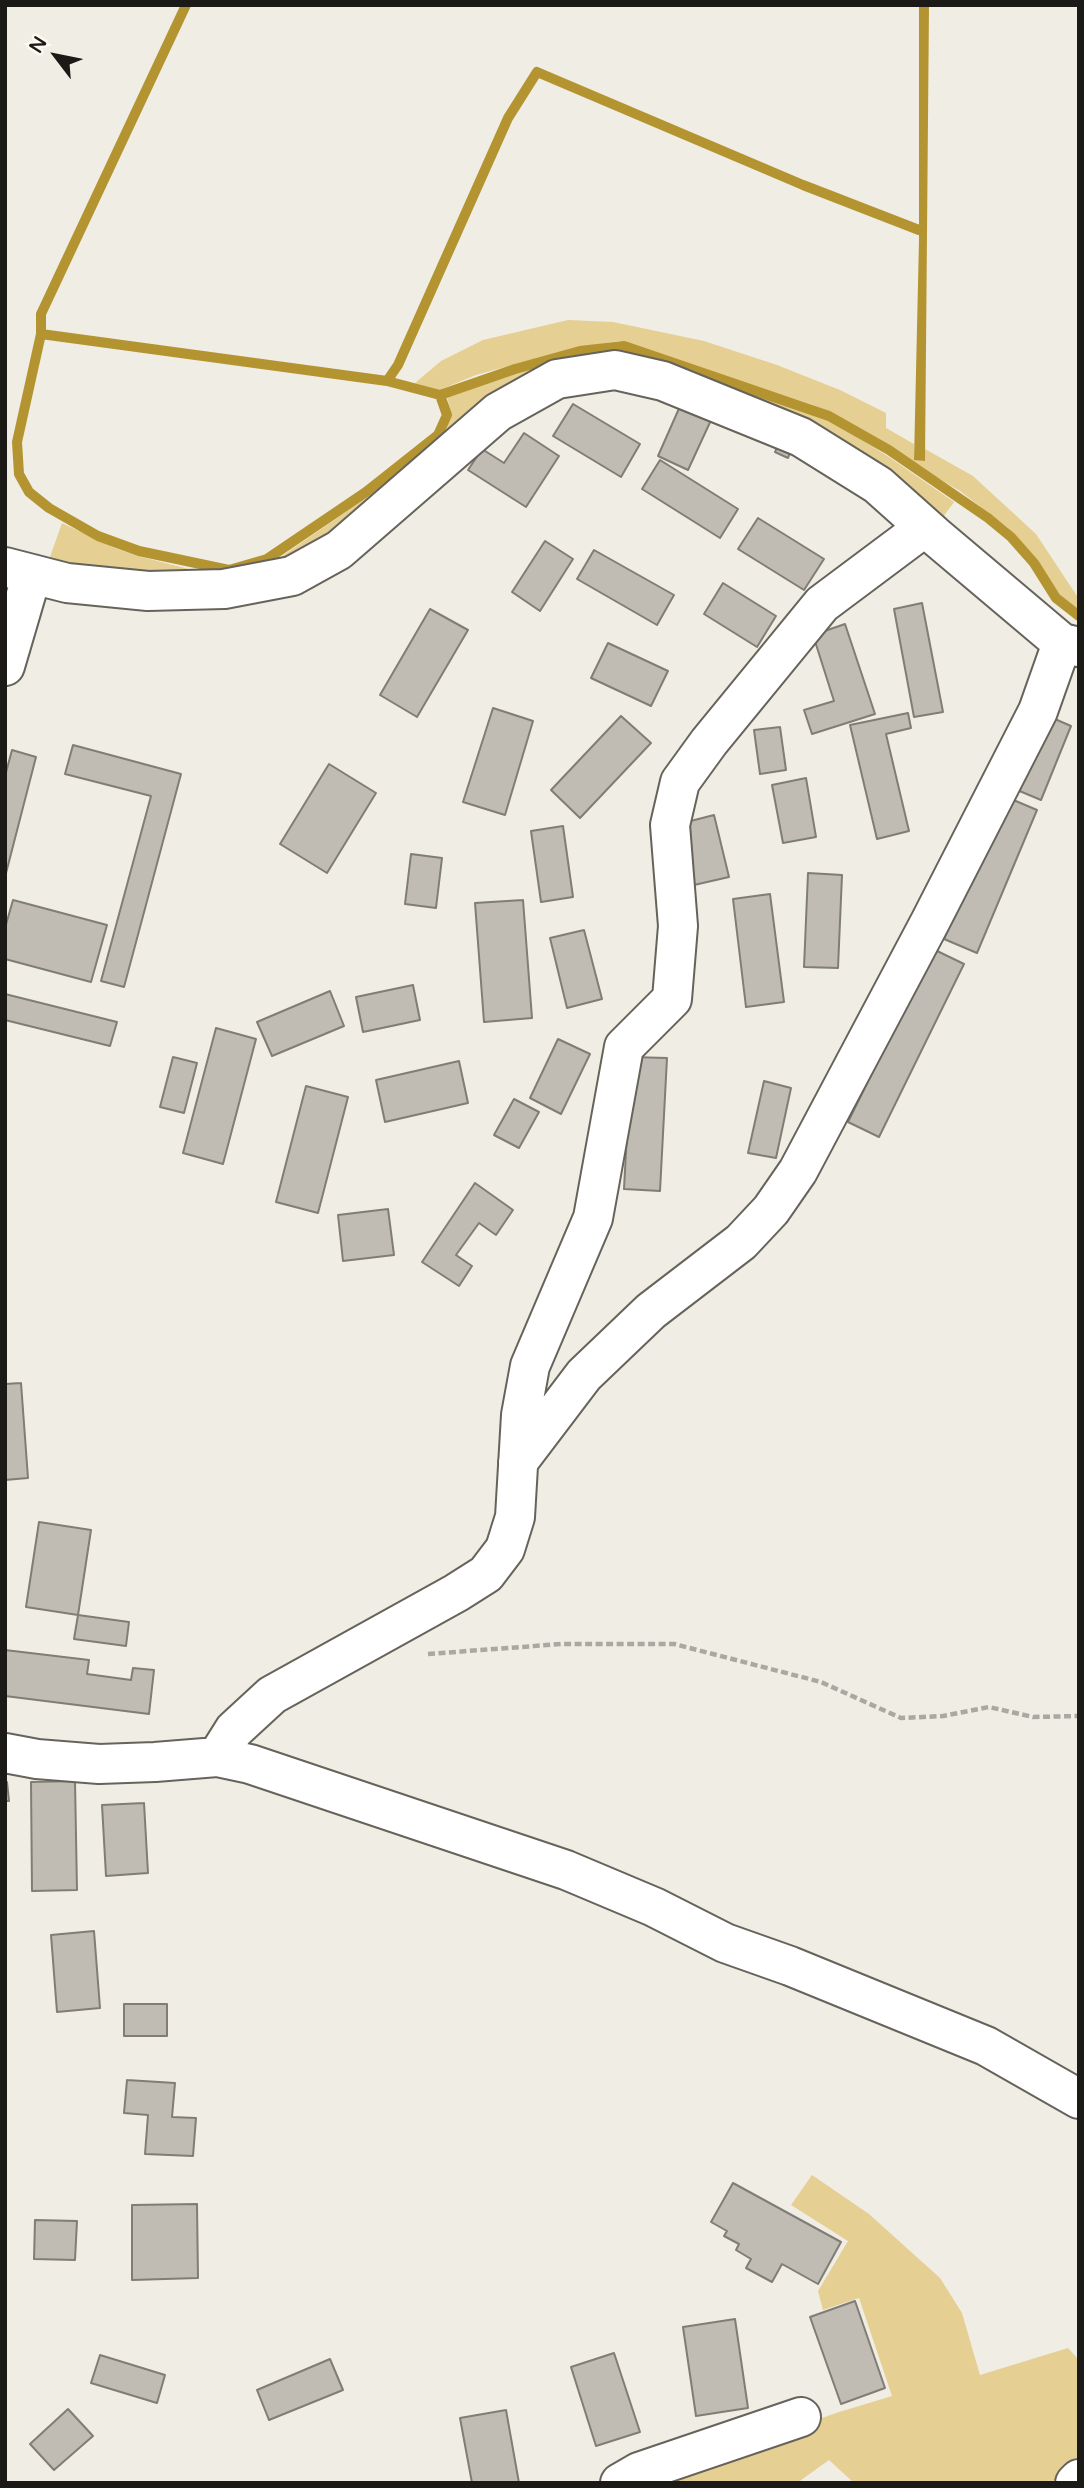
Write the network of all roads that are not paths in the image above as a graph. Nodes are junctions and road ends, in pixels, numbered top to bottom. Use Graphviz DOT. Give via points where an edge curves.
graph roads {
  1 [pos="925,527"];
  2 [pos="18,571"];
  3 [pos="1070,645"];
  4 [pos="5,666"];
  5 [pos="518,1462"];
  6 [pos="5,1753"];
  7 [pos="217,1757"];
  8 [pos="1079,2099"];
  9 [pos="801,2417"];
  10 [pos="1079,2479"];
  11 [pos="620,2483"];
  12 [pos="1075,2483"];
  1 -- 2 [label="street" via="878,485 801,437 663,381 615,370 557,379 498,412 339,550 292,576 223,589 148,591 67,583"];
  1 -- 3 [label="street"];
  1 -- 5 [label="street" via="822,604 680,782 670,825 678,926 672,999 624,1047 593,1218 530,1366"];
  2 -- 4 [label="street"];
  3 -- 5 [label="street" via="798,1171 741,1242 651,1311 584,1375"];
  5 -- 7 [label="street" via="515,1517 505,1549 486,1574 272,1695 234,1730"];
  6 -- 7 [label="street" via="99,1764"];
  7 -- 8 [label="street" via="250,1763 566,1870 725,1943 986,2046"];
  9 -- 11 [label="street" via="639,2472"];
  10 -- 12 [label="street"];
}
